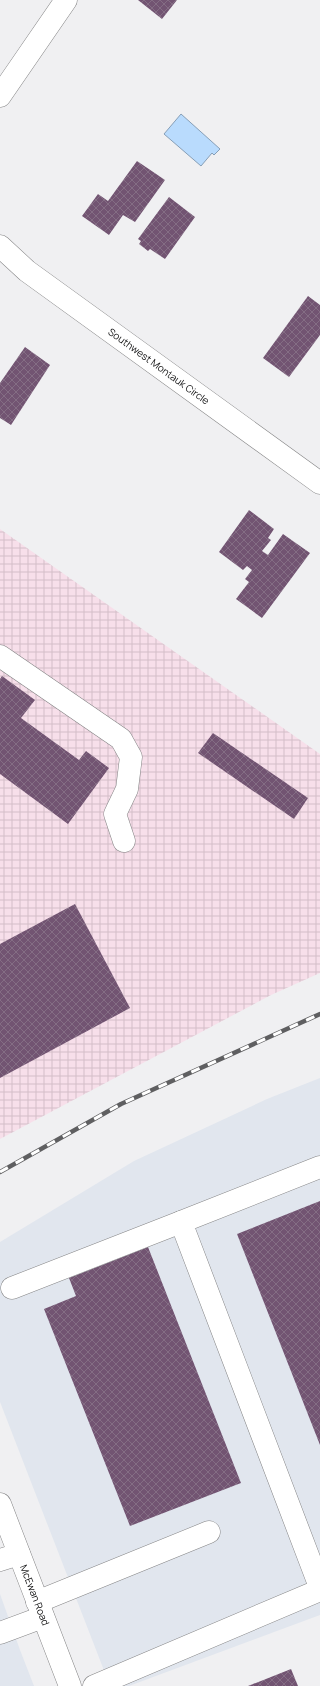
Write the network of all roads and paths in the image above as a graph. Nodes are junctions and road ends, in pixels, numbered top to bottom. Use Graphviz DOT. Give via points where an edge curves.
graph roads {
  1 [pos="66,0"];
  2 [pos="0,96"];
  3 [pos="0,246"];
  4 [pos="320,483"];
  5 [pos="0,656"];
  6 [pos="124,841"];
  7 [pos="320,1166"];
  8 [pos="181,1222"];
  9 [pos="12,1288"];
  10 [pos="0,1504"];
  11 [pos="209,1532"];
  12 [pos="9,1557"];
  13 [pos="320,1589"];
  14 [pos="40,1609"];
  15 [pos="0,1632"];
  16 [pos="70,1686"];
  17 [pos="94,1686"];
  1 -- 2 [label="street"];
  3 -- 4 [label="street, Southwest Montauk Circle" via="27,271"];
  5 -- 6 [label="street" via="120,739 132,757 127,789 114,814"];
  7 -- 8 [label="street"];
  8 -- 9 [label="street"];
  8 -- 13 [label="street"];
  10 -- 12 [label="street, McEwan Road"];
  11 -- 14 [label="street"];
  12 -- 14 [label="street, McEwan Road"];
  13 -- 17 [label="street"];
  14 -- 15 [label="street"];
  14 -- 16 [label="street, McEwan Road"];
}
